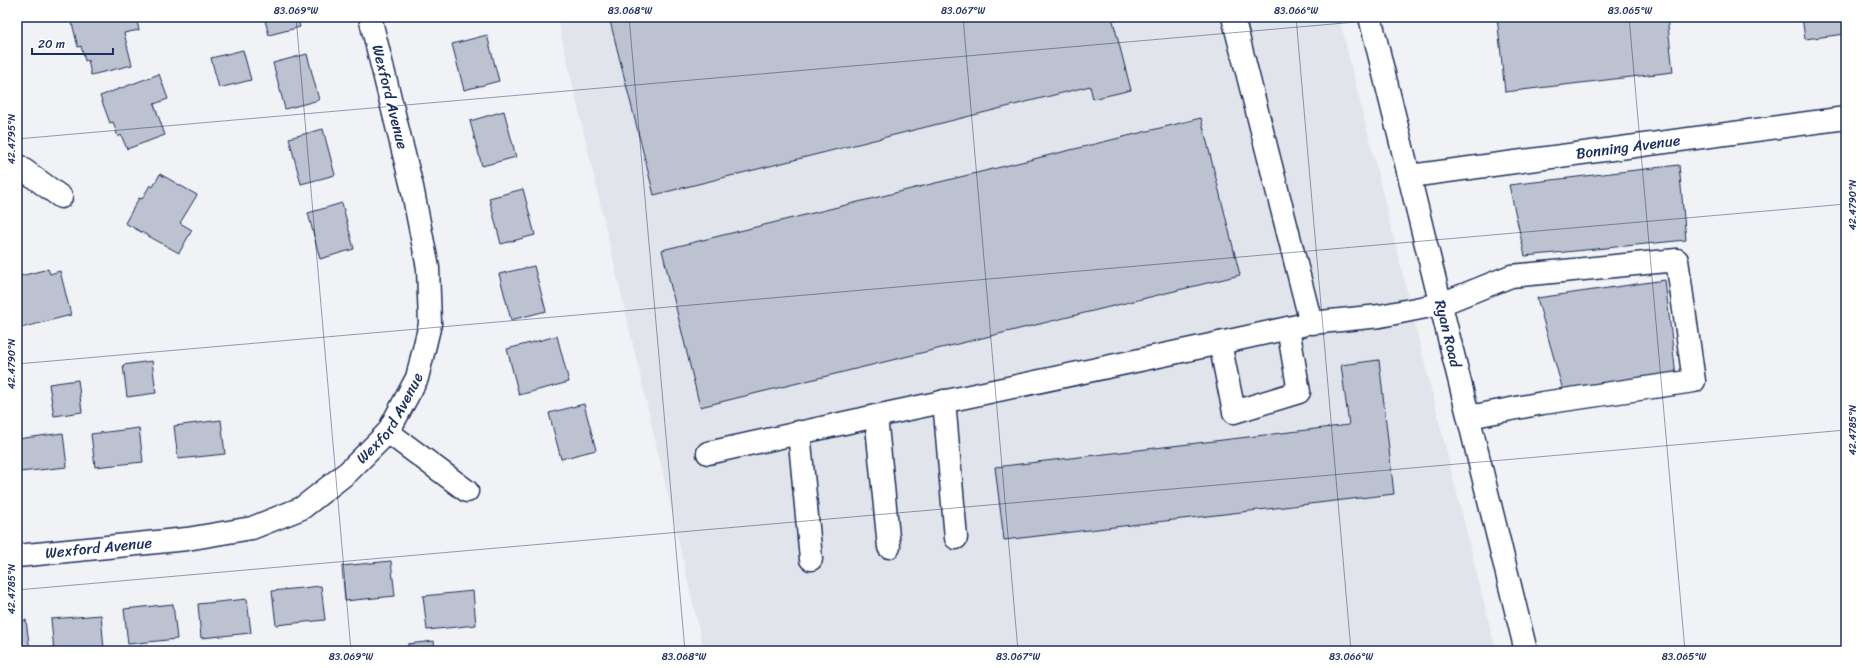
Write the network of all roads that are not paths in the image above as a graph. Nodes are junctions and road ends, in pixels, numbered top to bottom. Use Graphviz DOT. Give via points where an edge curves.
graph roads {
  1 [pos="370,17"];
  2 [pos="1232,17"];
  3 [pos="1370,17"];
  4 [pos="1846,118"];
  5 [pos="17,165"];
  6 [pos="1410,176"];
  7 [pos="61,197"];
  8 [pos="1441,304"];
  9 [pos="1311,323"];
  10 [pos="1288,328"];
  11 [pos="1220,343"];
  12 [pos="944,401"];
  13 [pos="876,416"];
  14 [pos="1469,417"];
  15 [pos="388,432"];
  16 [pos="799,432"];
  17 [pos="708,453"];
  18 [pos="467,491"];
  19 [pos="956,538"];
  20 [pos="889,547"];
  21 [pos="17,556"];
  22 [pos="811,559"];
  23 [pos="1526,651"];
  1 -- 15 [label="street, Wexford Avenue" via="412,187 428,268 430,324 417,378"];
  2 -- 9 [label="street"];
  3 -- 6 [label="street, Ryan Road"];
  4 -- 6 [label="street, Bonning Avenue"];
  5 -- 7 [label="street"];
  6 -- 8 [label="street, Ryan Road"];
  8 -- 9 [label="street" via="1380,316"];
  8 -- 14 [label="street, Ryan Road"];
  8 -- 14 [label="street" via="1511,276 1677,260 1694,381 1543,403"];
  9 -- 10 [label="street"];
  10 -- 11 [label="street"];
  10 -- 11 [label="street" via="1299,392 1234,412"];
  11 -- 12 [label="street"];
  12 -- 13 [label="street"];
  12 -- 19 [label="street"];
  13 -- 16 [label="street"];
  13 -- 20 [label="street"];
  14 -- 23 [label="street, Ryan Road"];
  15 -- 18 [label="street"];
  15 -- 21 [label="street, Wexford Avenue" via="348,472 302,508 252,528 187,539"];
  16 -- 17 [label="street"];
  16 -- 22 [label="street"];
}
